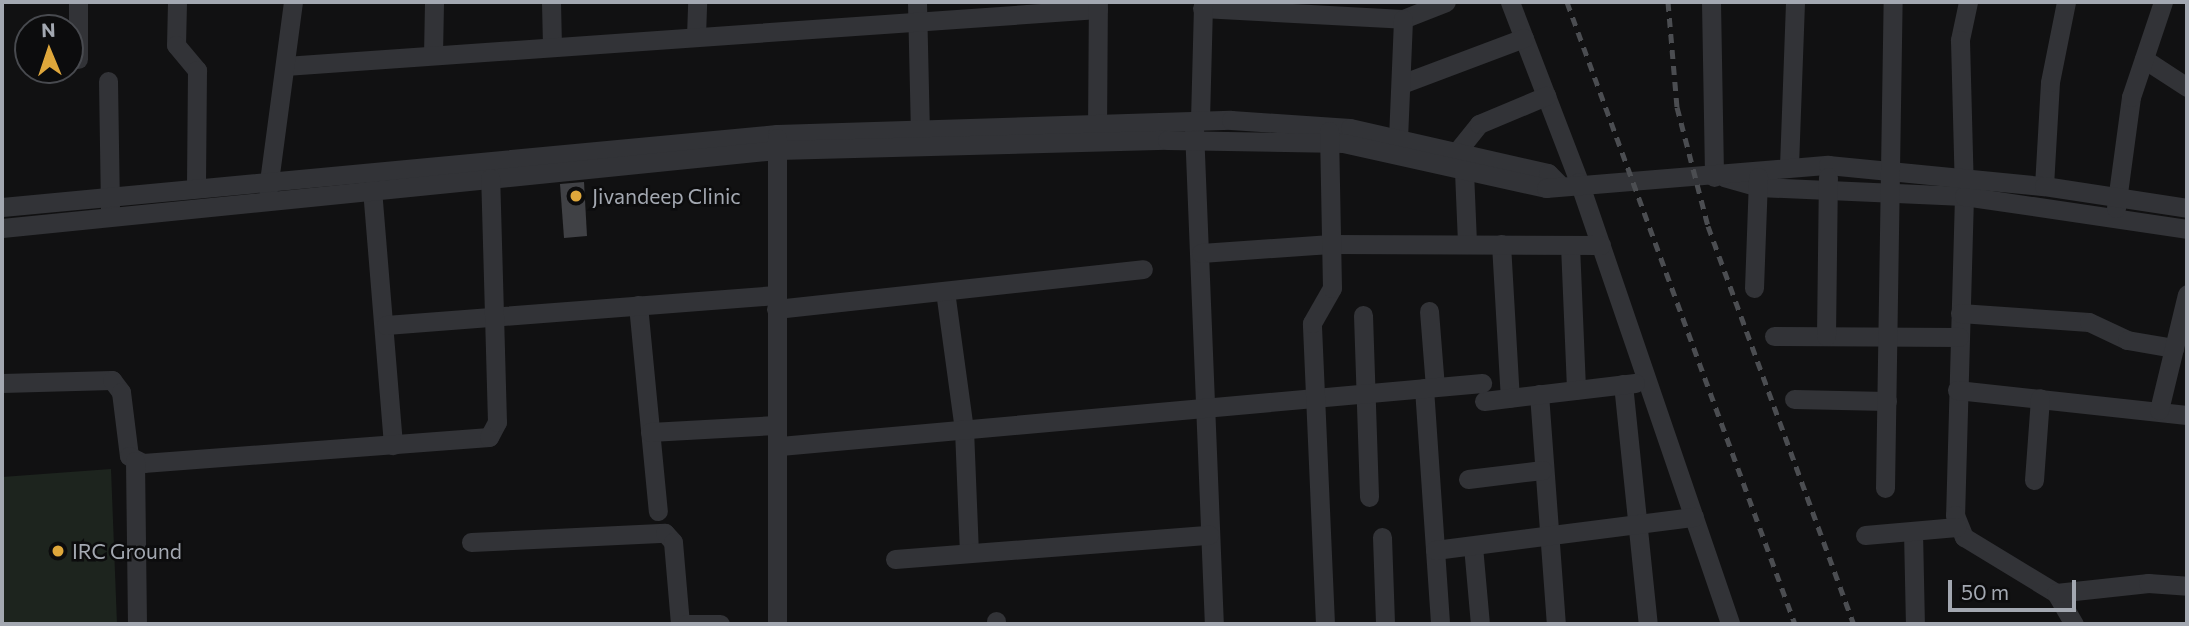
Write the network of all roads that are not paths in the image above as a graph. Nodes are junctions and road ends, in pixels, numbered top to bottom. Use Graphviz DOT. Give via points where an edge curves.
graph roads {
  1 [pos="177,2"];
  2 [pos="293,2"];
  3 [pos="434,2"];
  4 [pos="551,2"];
  5 [pos="697,2"];
  6 [pos="1446,2"];
  7 [pos="1510,2"];
  8 [pos="1712,2"];
  9 [pos="1795,2"];
  10 [pos="1893,2"];
  11 [pos="1968,2"];
  12 [pos="2066,2"];
  13 [pos="2163,2"];
  14 [pos="1203,5"];
  15 [pos="1098,6"];
  16 [pos="1295,6"];
  17 [pos="917,11"];
  18 [pos="1403,19"];
  19 [pos="696,36"];
  20 [pos="1524,38"];
  21 [pos="552,46"];
  22 [pos="433,55"];
  23 [pos="2144,59"];
  24 [pos="285,66"];
  25 [pos="108,80"];
  26 [pos="1404,83"];
  27 [pos="2187,87"];
  28 [pos="1546,96"];
  29 [pos="1196,127"];
  30 [pos="1097,132"];
  31 [pos="1329,134"];
  32 [pos="920,135"];
  33 [pos="1398,139"];
  34 [pos="777,142"];
  35 [pos="604,158"];
  36 [pos="1455,162"];
  37 [pos="1828,165"];
  38 [pos="1789,166"];
  39 [pos="1895,171"];
  40 [pos="1717,176"];
  41 [pos="490,178"];
  42 [pos="1758,178"];
  43 [pos="268,179"];
  44 [pos="1579,182"];
  45 [pos="1964,186"];
  46 [pos="2044,186"];
  47 [pos="196,187"];
  48 [pos="372,189"];
  49 [pos="1828,189"];
  50 [pos="1894,192"];
  51 [pos="110,197"];
  52 [pos="2117,197"];
  53 [pos="269,201"];
  54 [pos="2,207"];
  55 [pos="2187,208"];
  56 [pos="111,218"];
  57 [pos="2115,219"];
  58 [pos="2,228"];
  59 [pos="2187,229"];
  60 [pos="1331,244"];
  61 [pos="1467,244"];
  62 [pos="1501,244"];
  63 [pos="1570,245"];
  64 [pos="1601,245"];
  65 [pos="1201,253"];
  66 [pos="1143,269"];
  67 [pos="1754,288"];
  68 [pos="945,291"];
  69 [pos="2187,295"];
  70 [pos="776,302"];
  71 [pos="638,305"];
  72 [pos="1429,311"];
  73 [pos="1960,313"];
  74 [pos="1363,315"];
  75 [pos="496,316"];
  76 [pos="386,325"];
  77 [pos="1774,336"];
  78 [pos="1826,336"];
  79 [pos="1889,336"];
  80 [pos="1958,337"];
  81 [pos="2174,348"];
  82 [pos="1648,381"];
  83 [pos="2,383"];
  84 [pos="1622,384"];
  85 [pos="1429,388"];
  86 [pos="1576,390"];
  87 [pos="1957,390"];
  88 [pos="1367,393"];
  89 [pos="1539,394"];
  90 [pos="1317,398"];
  91 [pos="1510,398"];
  92 [pos="1794,398"];
  93 [pos="2040,398"];
  94 [pos="1887,401"];
  95 [pos="1204,408"];
  96 [pos="2159,410"];
  97 [pos="2187,415"];
  98 [pos="775,425"];
  99 [pos="964,429"];
  100 [pos="650,432"];
  101 [pos="393,446"];
  102 [pos="780,446"];
  103 [pos="135,461"];
  104 [pos="1542,470"];
  105 [pos="1468,479"];
  106 [pos="2034,480"];
  107 [pos="1885,488"];
  108 [pos="1369,497"];
  109 [pos="658,511"];
  110 [pos="1694,517"];
  111 [pos="1637,525"];
  112 [pos="1957,527"];
  113 [pos="1913,531"];
  114 [pos="1209,535"];
  115 [pos="1865,536"];
  116 [pos="1382,537"];
  117 [pos="1546,537"];
  118 [pos="471,542"];
  119 [pos="1473,545"];
  120 [pos="1435,550"];
  121 [pos="969,553"];
  122 [pos="895,559"];
  123 [pos="2187,586"];
  124 [pos="2056,593"];
  125 [pos="137,624"];
  126 [pos="680,624"];
  127 [pos="687,624"];
  128 [pos="720,624"];
  129 [pos="777,624"];
  130 [pos="1214,624"];
  131 [pos="1325,624"];
  132 [pos="1385,624"];
  133 [pos="1440,624"];
  134 [pos="1480,624"];
  135 [pos="1556,624"];
  136 [pos="1648,624"];
  137 [pos="1730,624"];
  138 [pos="1915,624"];
  139 [pos="2074,624"];
  1 -- 47 [label="street" via="176,45 197,70"];
  2 -- 24 [label="street"];
  3 -- 22 [label="street"];
  4 -- 21 [label="street"];
  5 -- 19 [label="street"];
  6 -- 18 [label="street"];
  7 -- 20 [label="street"];
  8 -- 40 [label="street"];
  9 -- 38 [label="street"];
  10 -- 39 [label="street"];
  11 -- 45 [label="street" via="1960,40"];
  12 -- 46 [label="street" via="2050,82"];
  13 -- 23 [label="street"];
  14 -- 16 [label="street"];
  14 -- 29 [label="street"];
  15 -- 17 [label="street"];
  15 -- 30 [label="street"];
  16 -- 18 [label="street"];
  17 -- 19 [label="street"];
  17 -- 32 [label="street"];
  18 -- 26 [label="street"];
  19 -- 21 [label="street"];
  20 -- 26 [label="street"];
  20 -- 28 [label="street"];
  21 -- 22 [label="street"];
  22 -- 24 [label="street"];
  23 -- 27 [label="street"];
  23 -- 52 [label="street" via="2130,97"];
  24 -- 43 [label="street"];
  25 -- 51 [label="street"];
  26 -- 33 [label="street"];
  28 -- 36 [label="street" via="1479,124"];
  28 -- 44 [label="street"];
  29 -- 30 [label="street"];
  29 -- 31 [label="street"];
  29 -- 65 [label="street"];
  30 -- 32 [label="street"];
  31 -- 33 [label="street"];
  31 -- 36 [label="street"];
  31 -- 60 [label="street"];
  32 -- 34 [label="street"];
  33 -- 36 [label="street"];
  34 -- 35 [label="street"];
  34 -- 70 [label="street"];
  35 -- 41 [label="street"];
  35 -- 43 [label="street"];
  36 -- 44 [label="street" via="1548,173 1558,183"];
  36 -- 61 [label="street"];
  37 -- 38 [label="street"];
  37 -- 39 [label="street"];
  37 -- 49 [label="street"];
  38 -- 42 [label="street"];
  39 -- 45 [label="street"];
  39 -- 50 [label="street"];
  40 -- 42 [label="street"];
  40 -- 44 [label="street"];
  41 -- 48 [label="street"];
  41 -- 75 [label="street"];
  42 -- 49 [label="street"];
  42 -- 67 [label="street"];
  43 -- 47 [label="street"];
  43 -- 53 [label="street"];
  44 -- 64 [label="street"];
  45 -- 46 [label="street"];
  45 -- 50 [label="street"];
  45 -- 57 [label="street"];
  45 -- 73 [label="street"];
  46 -- 52 [label="street"];
  47 -- 51 [label="street"];
  48 -- 53 [label="street"];
  48 -- 76 [label="street"];
  49 -- 50 [label="street"];
  49 -- 78 [label="street"];
  50 -- 79 [label="street"];
  51 -- 54 [label="street"];
  51 -- 56 [label="street"];
  52 -- 55 [label="street"];
  52 -- 57 [label="street"];
  53 -- 56 [label="street"];
  56 -- 58 [label="street"];
  57 -- 59 [label="street"];
  60 -- 61 [label="street"];
  60 -- 65 [label="street"];
  60 -- 90 [label="street" via="1332,288 1312,323"];
  61 -- 62 [label="street"];
  62 -- 63 [label="street"];
  62 -- 91 [label="street"];
  63 -- 64 [label="street"];
  63 -- 86 [label="street"];
  64 -- 82 [label="street"];
  65 -- 95 [label="street"];
  66 -- 68 [label="street"];
  68 -- 70 [label="street"];
  68 -- 99 [label="street"];
  69 -- 81 [label="street"];
  70 -- 71 [label="street"];
  70 -- 98 [label="street"];
  71 -- 75 [label="street"];
  71 -- 100 [label="street"];
  72 -- 85 [label="street"];
  73 -- 80 [label="street"];
  73 -- 81 [label="street" via="2078,320 2127,340"];
  74 -- 88 [label="street"];
  75 -- 76 [label="street"];
  75 -- 101 [label="street" via="494,432 478,441"];
  76 -- 101 [label="street"];
  77 -- 78 [label="street"];
  78 -- 79 [label="street"];
  79 -- 80 [label="street"];
  79 -- 94 [label="street"];
  80 -- 87 [label="street"];
  81 -- 96 [label="street"];
  82 -- 84 [label="street"];
  82 -- 110 [label="street"];
  83 -- 103 [label="street" via="112,380 121,392 126,447"];
  84 -- 86 [label="street"];
  84 -- 111 [label="street"];
  85 -- 88 [label="street"];
  85 -- 91 [label="street"];
  85 -- 120 [label="street"];
  86 -- 89 [label="street"];
  87 -- 93 [label="street"];
  87 -- 112 [label="street"];
  88 -- 90 [label="street"];
  88 -- 108 [label="street"];
  89 -- 91 [label="street"];
  89 -- 104 [label="street"];
  90 -- 95 [label="street"];
  90 -- 131 [label="street"];
  92 -- 94 [label="street"];
  93 -- 96 [label="street"];
  93 -- 106 [label="street"];
  94 -- 107 [label="street"];
  95 -- 99 [label="street"];
  95 -- 114 [label="street"];
  96 -- 97 [label="street"];
  98 -- 100 [label="street"];
  98 -- 102 [label="street"];
  99 -- 102 [label="street"];
  99 -- 121 [label="street"];
  100 -- 109 [label="street"];
  101 -- 103 [label="street"];
  102 -- 129 [label="street"];
  103 -- 125 [label="street"];
  104 -- 105 [label="street"];
  104 -- 117 [label="street"];
  110 -- 111 [label="street"];
  110 -- 137 [label="street"];
  111 -- 117 [label="street"];
  111 -- 136 [label="street"];
  112 -- 113 [label="street"];
  112 -- 124 [label="street"];
  113 -- 115 [label="street"];
  113 -- 138 [label="street"];
  114 -- 121 [label="street"];
  114 -- 130 [label="street"];
  116 -- 132 [label="street"];
  117 -- 119 [label="street"];
  117 -- 135 [label="street"];
  118 -- 126 [label="street" via="665,533 673,542"];
  119 -- 120 [label="street"];
  119 -- 134 [label="street"];
  120 -- 133 [label="street"];
  121 -- 122 [label="street"];
  123 -- 124 [label="street" via="2148,583"];
  124 -- 139 [label="street"];
  127 -- 128 [label="street"];
}
